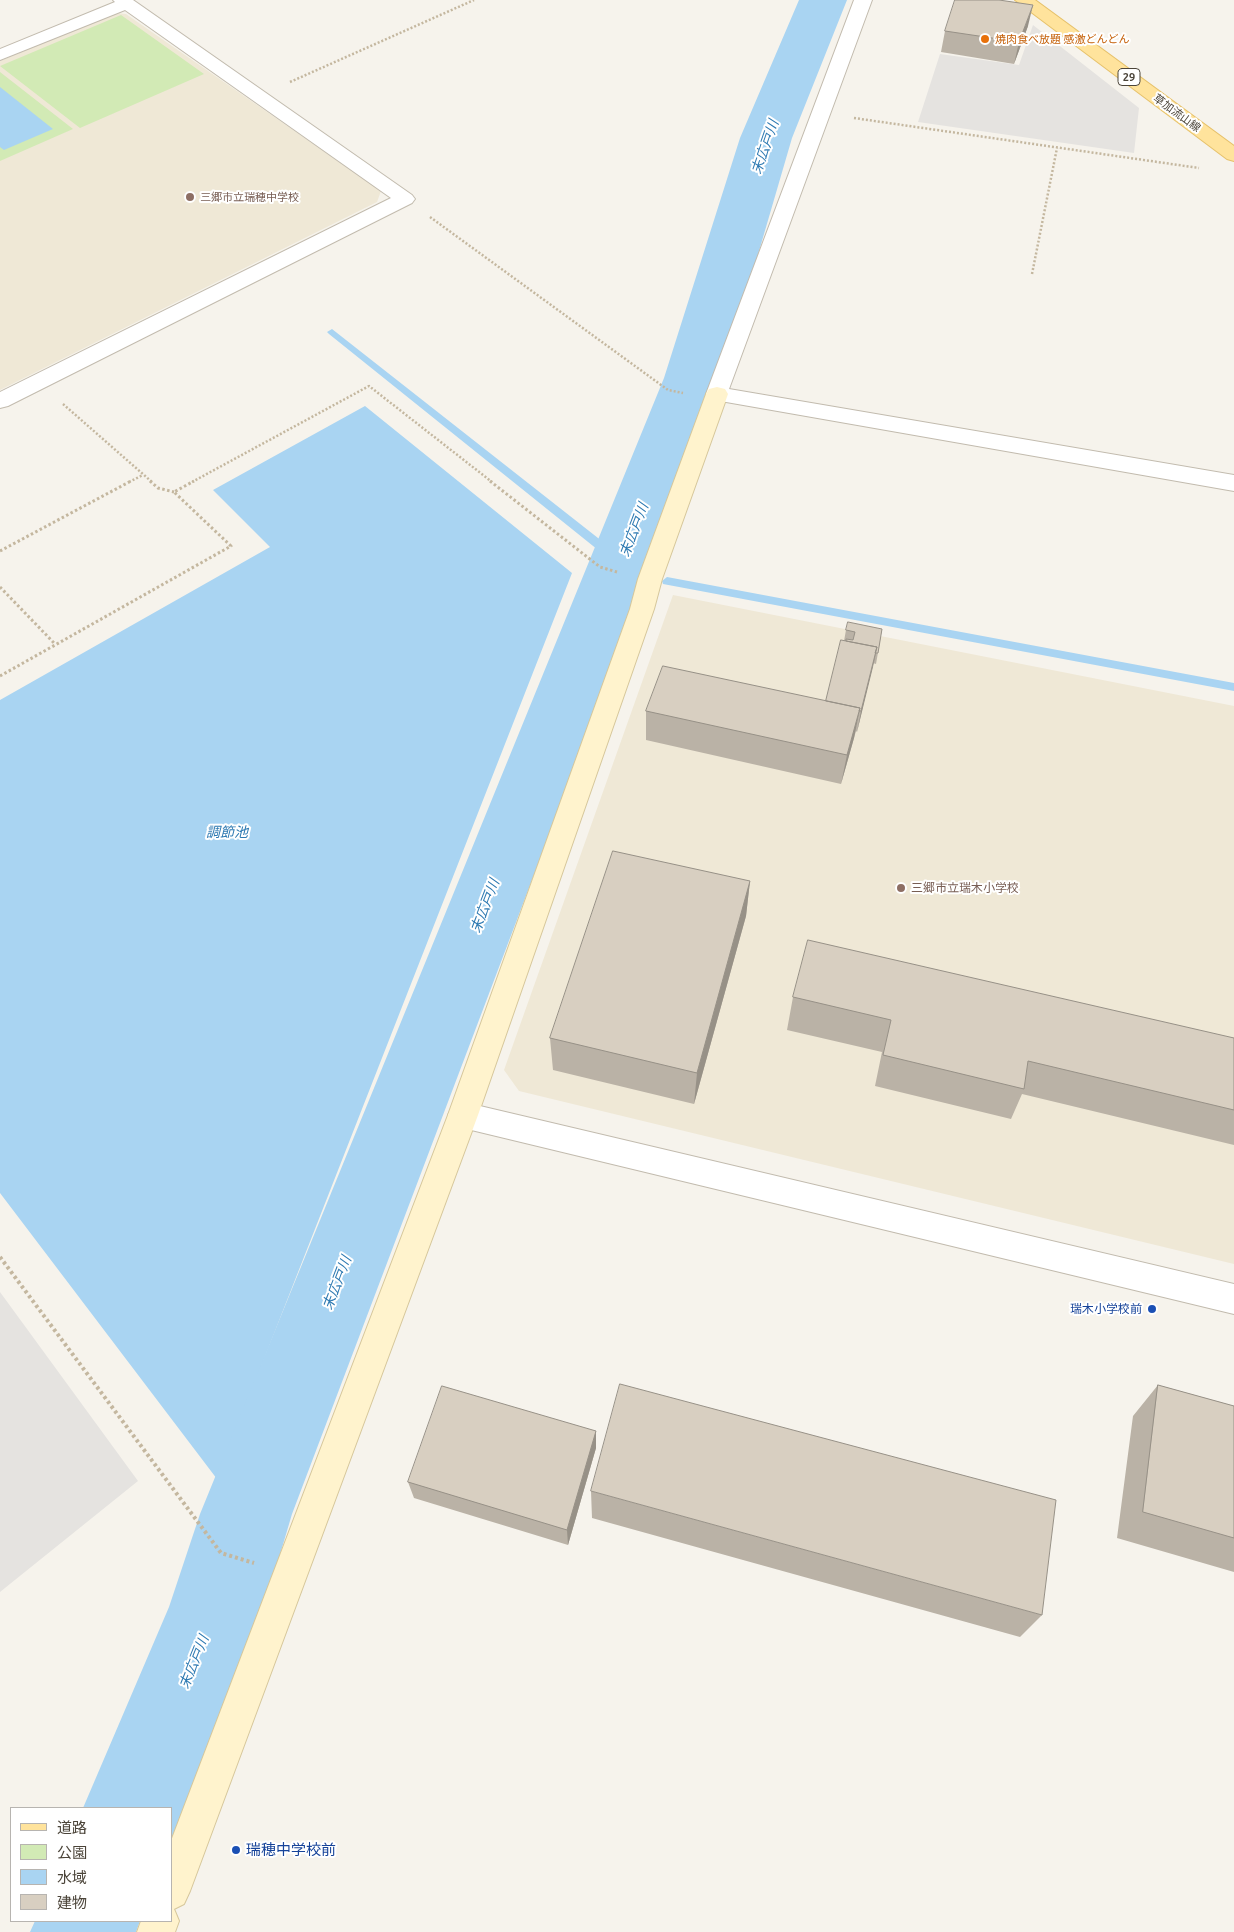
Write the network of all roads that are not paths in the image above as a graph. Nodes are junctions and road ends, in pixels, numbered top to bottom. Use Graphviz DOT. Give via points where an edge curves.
graph roads {
  1 [pos="863,0"];
  2 [pos="1024,0"];
  3 [pos="125,2"];
  4 [pos="0,55"];
  5 [pos="1234,155"];
  6 [pos="717,394"];
  7 [pos="0,401"];
  8 [pos="1234,483"];
  9 [pos="463,1114"];
  10 [pos="1234,1299"];
  11 [pos="172,1888"];
  1 -- 6 [label="street"];
  2 -- 5 [label="main road, 草加流山線 / 29"];
  3 -- 4 [label="street"];
  3 -- 7 [label="street" via="406,199"];
  6 -- 8 [label="street"];
  6 -- 9 [label="street"];
  9 -- 10 [label="street"];
  9 -- 11 [label="street"];
}
